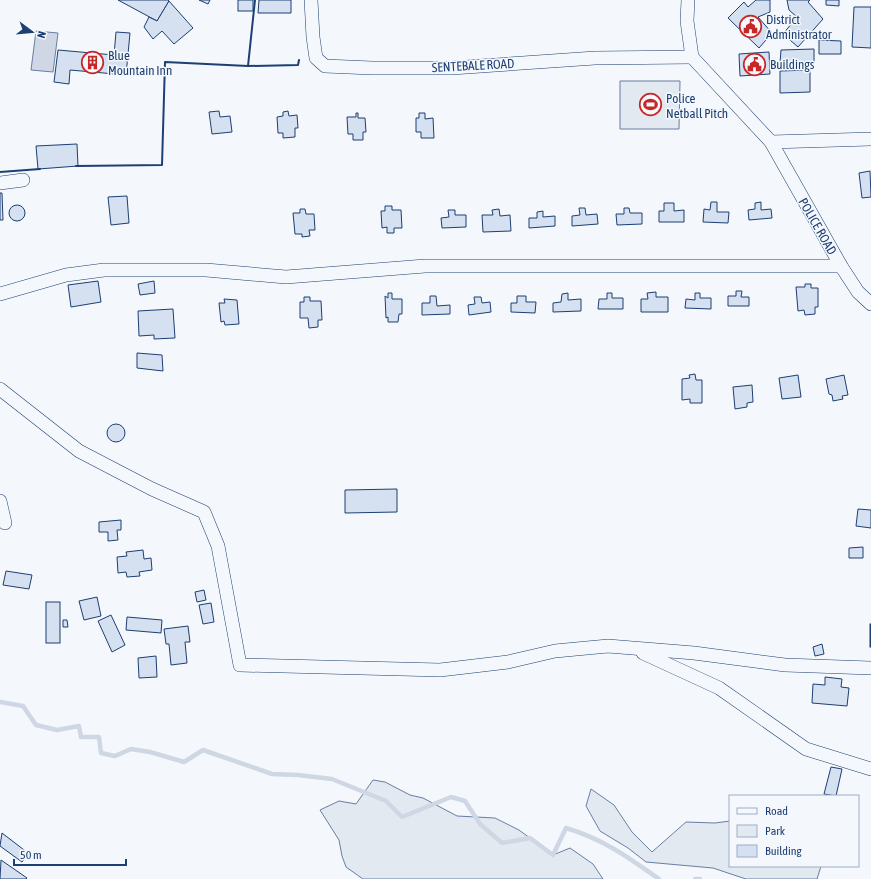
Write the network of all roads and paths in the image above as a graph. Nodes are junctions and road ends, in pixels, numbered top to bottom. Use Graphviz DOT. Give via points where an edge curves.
graph roads {
  1 [pos="311,0"];
  2 [pos="688,0"];
  3 [pos="692,57"];
  4 [pos="871,139"];
  5 [pos="771,142"];
  6 [pos="23,180"];
  7 [pos="0,183"];
  8 [pos="841,266"];
  9 [pos="0,294"];
  10 [pos="871,304"];
  11 [pos="0,389"];
  12 [pos="0,501"];
  13 [pos="4,523"];
  14 [pos="634,648"];
  15 [pos="871,668"];
  16 [pos="871,769"];
  1 -- 3 [label="street, SENTEBALE ROAD" via="316,58 325,66 452,68 595,58"];
  2 -- 3 [label="street" via="687,21"];
  3 -- 5 [label="street, POLICE ROAD"];
  4 -- 5 [label="street"];
  5 -- 8 [label="street, POLICE ROAD"];
  6 -- 7 [label="street"];
  8 -- 9 [label="street" via="425,266 286,277 206,270 104,270 66,275"];
  8 -- 10 [label="street, POLICE ROAD" via="858,292"];
  11 -- 14 [label="street" via="79,451 152,489 204,512 218,546 240,665 440,670 508,662 555,651 608,646"];
  12 -- 13 [label="street"];
  14 -- 15 [label="street" via="785,665"];
  14 -- 16 [label="street" via="719,688 806,749"];
}
